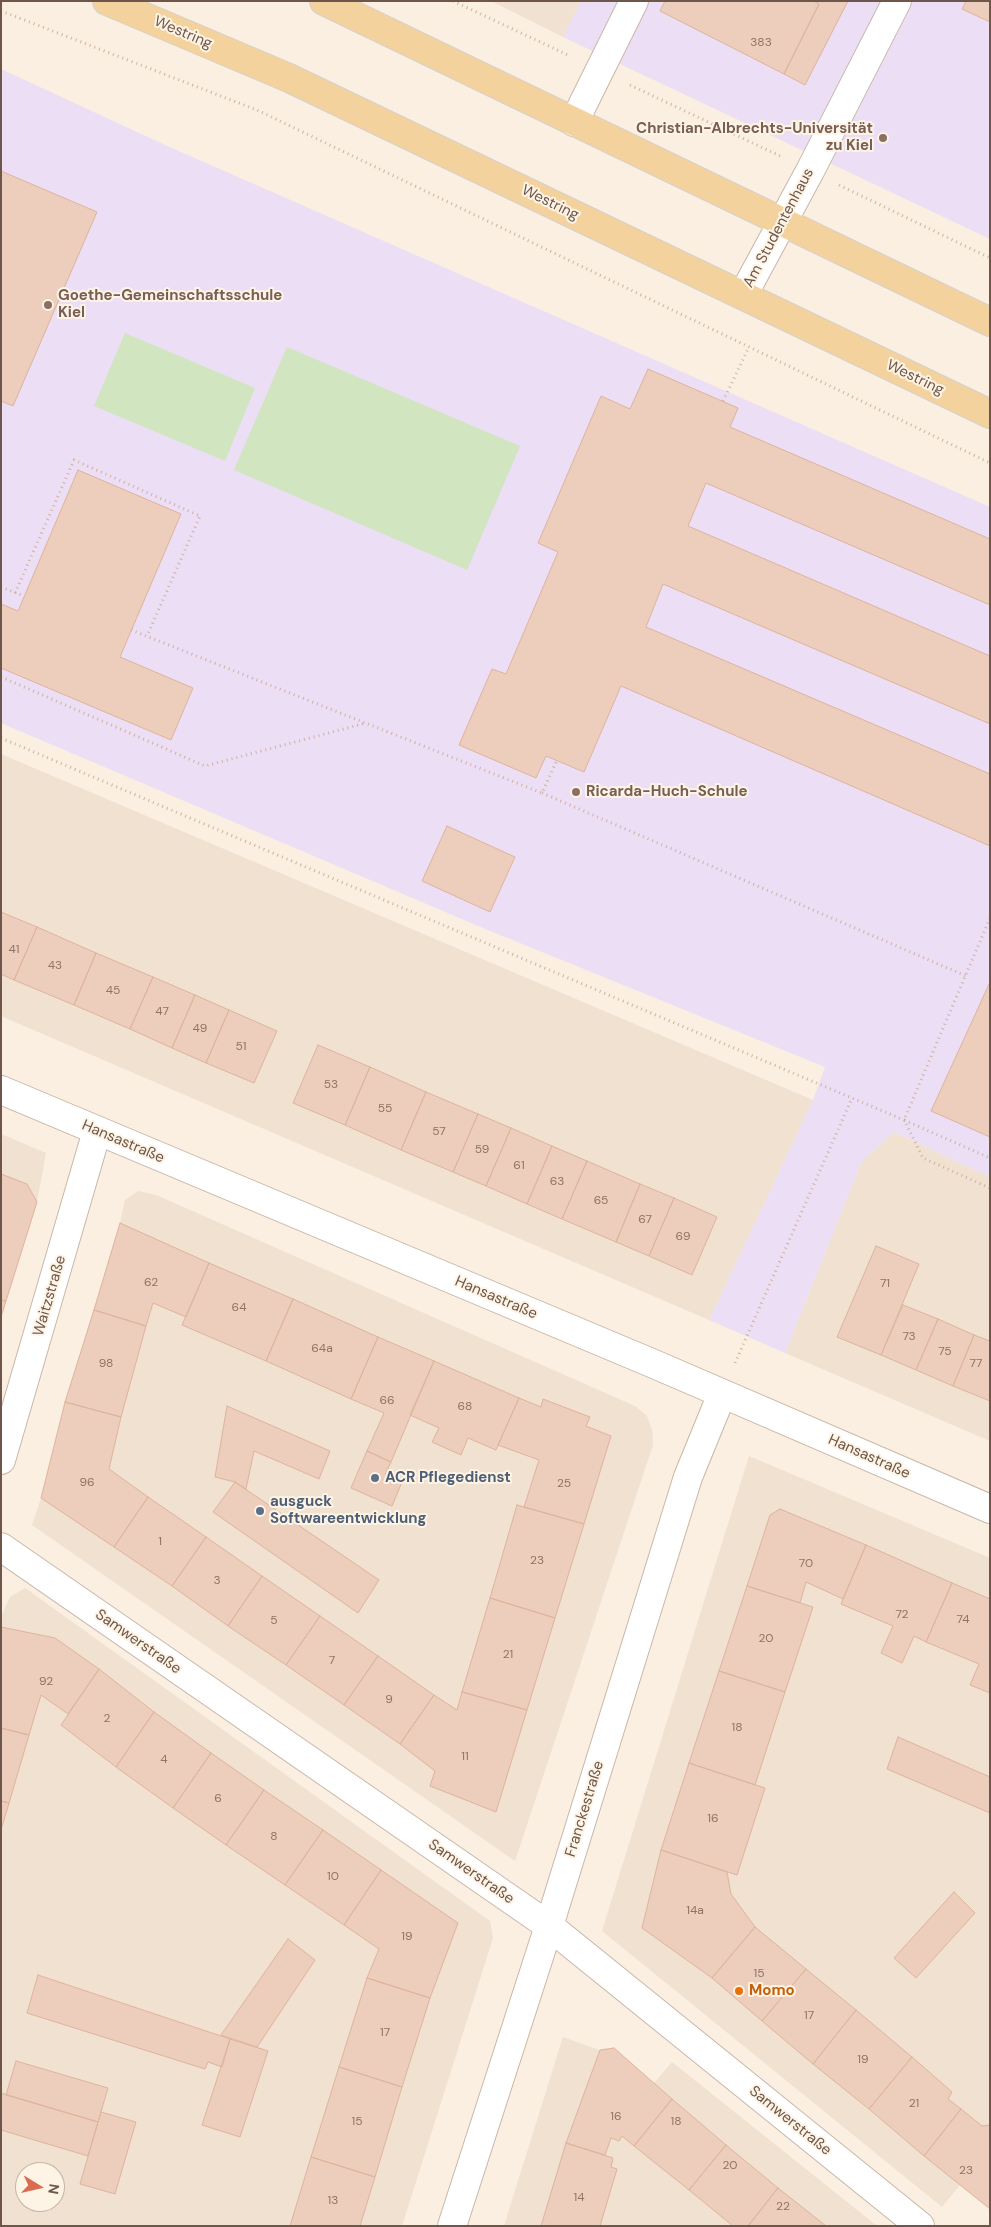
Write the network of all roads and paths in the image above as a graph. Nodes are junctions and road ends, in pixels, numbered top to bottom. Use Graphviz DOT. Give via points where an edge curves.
graph roads {
  1 [pos="107,1"];
  2 [pos="324,1"];
  3 [pos="452,1"];
  4 [pos="634,1"];
  5 [pos="897,1"];
  6 [pos="1,10"];
  7 [pos="598,70"];
  8 [pos="574,122"];
  9 [pos="810,171"];
  10 [pos="782,222"];
  11 [pos="990,258"];
  12 [pos="742,295"];
  13 [pos="990,322"];
  14 [pos="749,347"];
  15 [pos="723,401"];
  16 [pos="990,414"];
  17 [pos="990,463"];
  18 [pos="1,587"];
  19 [pos="14,592"];
  20 [pos="24,596"];
  21 [pos="131,630"];
  22 [pos="147,636"];
  23 [pos="1,678"];
  24 [pos="366,723"];
  25 [pos="1,738"];
  26 [pos="557,760"];
  27 [pos="542,793"];
  28 [pos="990,918"];
  29 [pos="966,976"];
  30 [pos="1,1090"];
  31 [pos="852,1098"];
  32 [pos="904,1120"];
  33 [pos="97,1131"];
  34 [pos="990,1158"];
  35 [pos="990,1188"];
  36 [pos="722,1394"];
  37 [pos="1,1460"];
  38 [pos="990,1510"];
  39 [pos="1,1547"];
  40 [pos="549,1926"];
  41 [pos="452,2226"];
  42 [pos="920,2226"];
  1 -- 12 [label="main road, Westring" via="289,78"];
  2 -- 8 [label="main road"];
  3 -- 7 [label="path"];
  4 -- 7 [label="street"];
  5 -- 9 [label="street, Am Studentenhaus"];
  6 -- 14 [label="path" via="258,110"];
  7 -- 8 [label="street"];
  7 -- 9 [label="path"];
  8 -- 10 [label="main road"];
  9 -- 10 [label="street, Am Studentenhaus"];
  9 -- 11 [label="path"];
  10 -- 12 [label="street, Am Studentenhaus"];
  10 -- 13 [label="main road"];
  12 -- 16 [label="main road, Westring"];
  14 -- 15 [label="path"];
  14 -- 17 [label="path"];
  18 -- 19 [label="path"];
  19 -- 20 [label="path"];
  19 -- 22 [label="path" via="74,460 200,516"];
  21 -- 22 [label="path"];
  22 -- 24 [label="path"];
  23 -- 24 [label="path" via="205,766"];
  24 -- 27 [label="path"];
  25 -- 31 [label="path"];
  26 -- 27 [label="path"];
  27 -- 29 [label="path"];
  28 -- 29 [label="path"];
  29 -- 32 [label="path"];
  30 -- 33 [label="street, Hansastraße"];
  31 -- 32 [label="path"];
  31 -- 36 [label="path"];
  32 -- 34 [label="path"];
  32 -- 35 [label="path" via="922,1158"];
  33 -- 36 [label="street, Hansastraße"];
  33 -- 37 [label="street, Waitzstraße"];
  36 -- 38 [label="street, Hansastraße"];
  36 -- 40 [label="street, Franckestraße" via="688,1477"];
  39 -- 40 [label="street, Samwerstraße"];
  40 -- 41 [label="street, Franckestraße"];
  40 -- 42 [label="street, Samwerstraße"];
}
